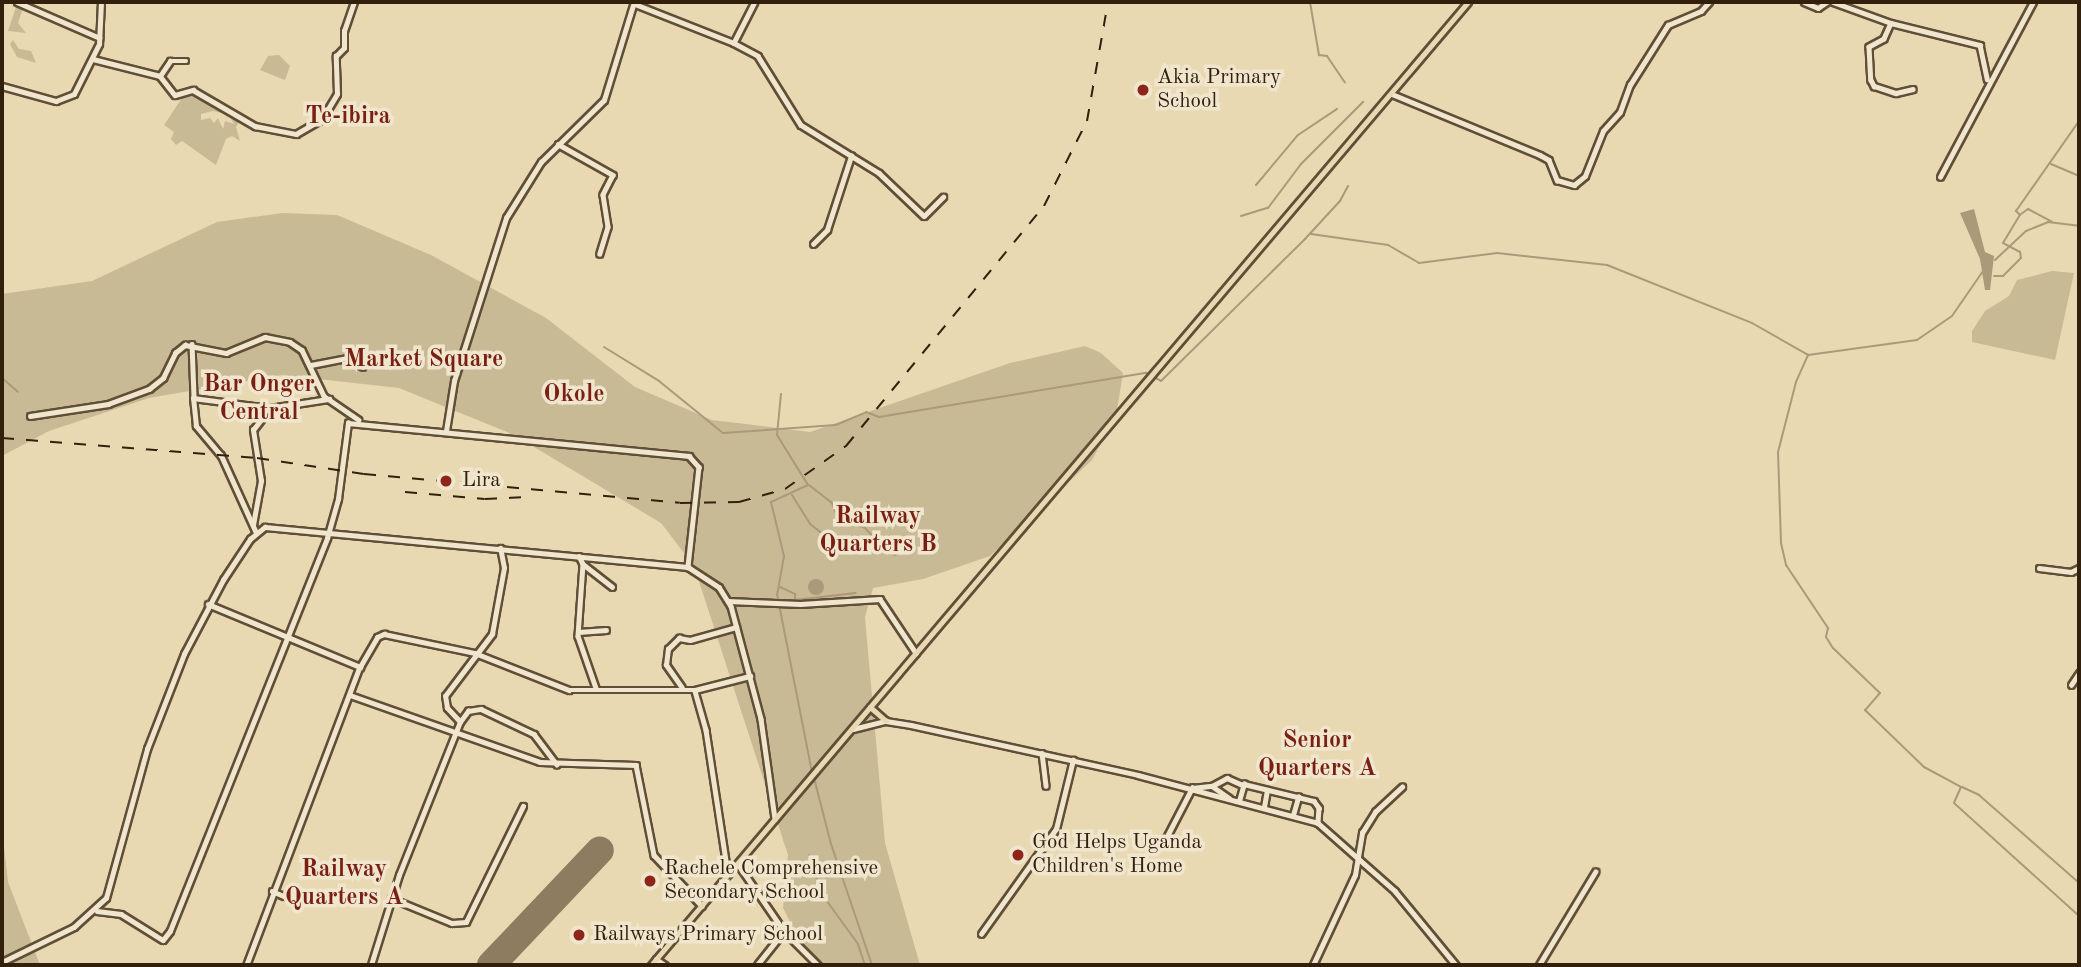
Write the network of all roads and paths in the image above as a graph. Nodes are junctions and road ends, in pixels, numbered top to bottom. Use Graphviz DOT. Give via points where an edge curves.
graph roads {
  1 [pos="17,2"];
  2 [pos="101,2"];
  3 [pos="354,2"];
  4 [pos="755,2"];
  5 [pos="1468,2"];
  6 [pos="1709,2"];
  7 [pos="1804,2"];
  8 [pos="1827,2"];
  9 [pos="1833,2"];
  10 [pos="2033,2"];
  11 [pos="634,3"];
  12 [pos="1891,23"];
  13 [pos="100,38"];
  14 [pos="734,43"];
  15 [pos="93,59"];
  16 [pos="186,61"];
  17 [pos="160,76"];
  18 [pos="1987,80"];
  19 [pos="2,86"];
  20 [pos="1913,89"];
  21 [pos="1392,94"];
  22 [pos="558,144"];
  23 [pos="851,156"];
  24 [pos="1940,177"];
  25 [pos="943,197"];
  26 [pos="813,244"];
  27 [pos="600,254"];
  28 [pos="194,347"];
  29 [pos="362,358"];
  30 [pos="353,360"];
  31 [pos="311,365"];
  32 [pos="363,367"];
  33 [pos="194,397"];
  34 [pos="328,399"];
  35 [pos="270,408"];
  36 [pos="30,416"];
  37 [pos="363,422"];
  38 [pos="446,430"];
  39 [pos="253,526"];
  40 [pos="328,532"];
  41 [pos="256,533"];
  42 [pos="500,548"];
  43 [pos="579,556"];
  44 [pos="583,565"];
  45 [pos="688,567"];
  46 [pos="2039,568"];
  47 [pos="2079,568"];
  48 [pos="612,587"];
  49 [pos="728,601"];
  50 [pos="208,604"];
  51 [pos="736,627"];
  52 [pos="606,630"];
  53 [pos="579,632"];
  54 [pos="287,637"];
  55 [pos="475,653"];
  56 [pos="917,654"];
  57 [pos="360,667"];
  58 [pos="2079,673"];
  59 [pos="750,676"];
  60 [pos="2071,685"];
  61 [pos="596,688"];
  62 [pos="682,688"];
  63 [pos="695,690"];
  64 [pos="350,695"];
  65 [pos="870,707"];
  66 [pos="886,721"];
  67 [pos="460,722"];
  68 [pos="852,729"];
  69 [pos="455,736"];
  70 [pos="1042,753"];
  71 [pos="1073,760"];
  72 [pos="557,765"];
  73 [pos="1243,785"];
  74 [pos="1046,786"];
  75 [pos="1212,786"];
  76 [pos="1402,787"];
  77 [pos="1192,788"];
  78 [pos="1267,790"];
  79 [pos="1297,797"];
  80 [pos="1230,798"];
  81 [pos="1240,801"];
  82 [pos="523,806"];
  83 [pos="1264,807"];
  84 [pos="1293,815"];
  85 [pos="775,820"];
  86 [pos="1318,822"];
  87 [pos="1165,840"];
  88 [pos="1356,856"];
  89 [pos="738,864"];
  90 [pos="1369,868"];
  91 [pos="1595,872"];
  92 [pos="728,875"];
  93 [pos="1355,876"];
  94 [pos="272,891"];
  95 [pos="284,896"];
  96 [pos="391,898"];
  97 [pos="702,906"];
  98 [pos="96,911"];
  99 [pos="784,930"];
  100 [pos="981,934"];
  101 [pos="656,959"];
  102 [pos="2,962"];
  103 [pos="247,965"];
  104 [pos="371,965"];
  105 [pos="651,965"];
  106 [pos="665,965"];
  107 [pos="757,965"];
  108 [pos="818,965"];
  109 [pos="1313,965"];
  110 [pos="1457,965"];
  111 [pos="1539,965"];
  1 -- 13 [label="street"];
  2 -- 13 [label="street"];
  3 -- 17 [label="street" via="344,31 344,48 336,56 337,94 326,116 303,132 282,134 255,127 193,90 175,95"];
  4 -- 14 [label="street"];
  5 -- 21 [label="main road"];
  6 -- 21 [label="street" via="1701,11 1668,25 1630,85 1619,112 1603,131 1585,176 1574,185 1557,180 1549,160 1540,155"];
  7 -- 8 [label="street" via="1818,8"];
  9 -- 12 [label="street"];
  10 -- 18 [label="street"];
  11 -- 14 [label="street"];
  11 -- 22 [label="street" via="604,100"];
  12 -- 18 [label="street" via="1980,45"];
  12 -- 20 [label="street" via="1884,39 1868,47 1871,80 1893,93"];
  13 -- 15 [label="street"];
  14 -- 23 [label="street" via="758,56 801,125"];
  15 -- 17 [label="street"];
  15 -- 19 [label="street" via="79,88 66,99 42,99"];
  16 -- 17 [label="street" via="170,61"];
  18 -- 24 [label="street"];
  21 -- 56 [label="main road"];
  22 -- 27 [label="street" via="613,175 603,195 608,227"];
  22 -- 38 [label="street" via="520,189 506,218 454,381"];
  23 -- 25 [label="street" via="890,182 924,216"];
  23 -- 26 [label="street" via="825,234"];
  28 -- 31 [label="street" via="226,352 252,341 278,338 302,350"];
  28 -- 33 [label="street"];
  28 -- 36 [label="street" via="179,348 163,378 149,389 108,404"];
  29 -- 30 [label="street"];
  30 -- 31 [label="street"];
  30 -- 32 [label="street"];
  31 -- 34 [label="street"];
  33 -- 35 [label="street"];
  33 -- 39 [label="street" via="196,426 221,456"];
  34 -- 35 [label="street"];
  34 -- 37 [label="street"];
  35 -- 39 [label="street" via="253,430 261,481"];
  37 -- 38 [label="street"];
  37 -- 40 [label="street" via="346,427 338,499"];
  38 -- 45 [label="street" via="689,456 699,467"];
  39 -- 41 [label="street"];
  40 -- 41 [label="street" via="269,527"];
  40 -- 42 [label="street"];
  40 -- 54 [label="street"];
  41 -- 50 [label="street"];
  42 -- 43 [label="street"];
  42 -- 55 [label="street" via="504,563 500,605 492,634"];
  43 -- 44 [label="street"];
  43 -- 45 [label="street"];
  44 -- 48 [label="street"];
  44 -- 53 [label="street"];
  45 -- 49 [label="street" via="719,587"];
  46 -- 47 [label="street" via="2071,572"];
  49 -- 51 [label="street"];
  49 -- 56 [label="street" via="800,604 880,599"];
  50 -- 54 [label="street"];
  50 -- 98 [label="street" via="150,738 116,876"];
  51 -- 59 [label="street"];
  51 -- 62 [label="street" via="690,640 678,638 668,649 666,665"];
  52 -- 53 [label="street"];
  53 -- 61 [label="street"];
  54 -- 57 [label="street"];
  54 -- 98 [label="street" via="168,935 163,940 121,914"];
  55 -- 57 [label="street" via="384,634 377,637"];
  55 -- 61 [label="street" via="562,688"];
  55 -- 67 [label="street" via="445,696 447,708"];
  56 -- 65 [label="main road"];
  57 -- 64 [label="street"];
  58 -- 60 [label="street"];
  59 -- 63 [label="street"];
  59 -- 85 [label="street"];
  61 -- 62 [label="street"];
  62 -- 63 [label="street"];
  63 -- 92 [label="street" via="706,730"];
  64 -- 69 [label="street"];
  64 -- 94 [label="street"];
  65 -- 66 [label="main road"];
  65 -- 68 [label="main road"];
  66 -- 68 [label="street"];
  66 -- 70 [label="street"];
  67 -- 69 [label="street"];
  67 -- 72 [label="street" via="468,711 481,709 531,732"];
  68 -- 85 [label="main road"];
  69 -- 72 [label="street"];
  69 -- 96 [label="street"];
  70 -- 71 [label="street"];
  70 -- 74 [label="street"];
  71 -- 77 [label="street"];
  71 -- 100 [label="street" via="1056,829"];
  72 -- 97 [label="street" via="636,765 654,855"];
  73 -- 75 [label="street" via="1227,778"];
  73 -- 78 [label="street"];
  73 -- 81 [label="street"];
  75 -- 77 [label="street"];
  75 -- 80 [label="street"];
  76 -- 88 [label="street" via="1370,818"];
  77 -- 80 [label="street"];
  77 -- 87 [label="street"];
  78 -- 79 [label="street"];
  78 -- 83 [label="street"];
  79 -- 84 [label="street"];
  79 -- 86 [label="street" via="1318,804"];
  80 -- 81 [label="street"];
  81 -- 83 [label="street"];
  82 -- 96 [label="street" via="466,922 452,923"];
  83 -- 84 [label="street"];
  84 -- 86 [label="street"];
  85 -- 89 [label="main road"];
  86 -- 88 [label="street"];
  88 -- 90 [label="street"];
  88 -- 93 [label="street"];
  89 -- 92 [label="main road"];
  89 -- 99 [label="street"];
  90 -- 93 [label="street"];
  90 -- 110 [label="street" via="1413,911"];
  91 -- 111 [label="street"];
  92 -- 97 [label="main road"];
  93 -- 109 [label="street"];
  94 -- 95 [label="street"];
  94 -- 103 [label="street"];
  96 -- 104 [label="street"];
  97 -- 101 [label="main road"];
  98 -- 102 [label="street" via="74,927"];
  99 -- 107 [label="street"];
  99 -- 108 [label="street"];
  101 -- 105 [label="main road"];
  101 -- 106 [label="street"];
}
